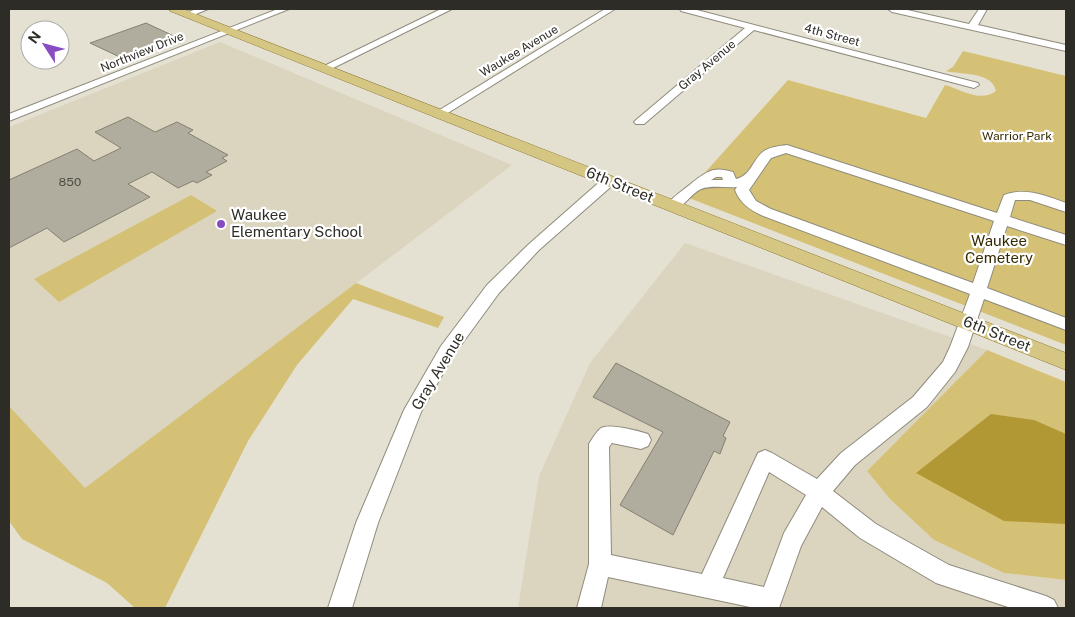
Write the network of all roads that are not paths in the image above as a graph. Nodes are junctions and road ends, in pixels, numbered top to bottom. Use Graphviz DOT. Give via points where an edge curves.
graph roads {
  1 [pos="285,9"];
  2 [pos="448,9"];
  3 [pos="611,9"];
  4 [pos="684,9"];
  5 [pos="892,9"];
  6 [pos="983,9"];
  7 [pos="189,11"];
  8 [pos="752,27"];
  9 [pos="972,27"];
  10 [pos="230,31"];
  11 [pos="1066,48"];
  12 [pos="325,68"];
  13 [pos="974,85"];
  14 [pos="14,105"];
  15 [pos="24,112"];
  16 [pos="440,114"];
  17 [pos="9,118"];
  18 [pos="640,122"];
  19 [pos="750,178"];
  20 [pos="609,181"];
  21 [pos="674,206"];
  22 [pos="1066,208"];
  23 [pos="1002,219"];
  24 [pos="1066,240"];
  25 [pos="978,292"];
  26 [pos="968,323"];
  27 [pos="1066,324"];
  28 [pos="1066,362"];
  29 [pos="642,440"];
  30 [pos="819,492"];
  31 [pos="600,564"];
  32 [pos="708,587"];
  33 [pos="770,604"];
  34 [pos="340,608"];
  35 [pos="589,608"];
  36 [pos="1046,608"];
  1 -- 10 [label="street, Northview Drive"];
  2 -- 12 [label="street"];
  3 -- 16 [label="street, Waukee Avenue"];
  4 -- 8 [label="street, 4th Street"];
  5 -- 9 [label="street"];
  6 -- 9 [label="street"];
  7 -- 10 [label="main road, 6th Street"];
  8 -- 13 [label="street, 4th Street"];
  8 -- 18 [label="street, Gray Avenue"];
  9 -- 11 [label="street"];
  10 -- 12 [label="main road, 6th Street"];
  10 -- 15 [label="street, Northview Drive"];
  12 -- 16 [label="main road, 6th Street"];
  14 -- 15 [label="street"];
  15 -- 17 [label="street, Northview Drive"];
  16 -- 20 [label="main road, 6th Street"];
  19 -- 21 [label="street" via="731,184 697,186"];
  19 -- 23 [label="street" via="768,154 787,149"];
  19 -- 25 [label="street" via="742,190 744,198 752,206"];
  20 -- 21 [label="main road, 6th Street"];
  20 -- 34 [label="street, Gray Avenue" via="540,241 493,288 447,351 413,410 368,523"];
  21 -- 26 [label="main road, 6th Street"];
  22 -- 23 [label="street" via="1033,197 1014,195 1007,202"];
  23 -- 24 [label="street"];
  23 -- 25 [label="street"];
  25 -- 26 [label="street"];
  25 -- 27 [label="street"];
  26 -- 28 [label="main road, 6th Street"];
  26 -- 30 [label="street" via="949,367 920,402 848,460"];
  29 -- 31 [label="street" via="608,434 599,444"];
  30 -- 32 [label="street" via="765,458"];
  30 -- 33 [label="street" via="792,542"];
  30 -- 36 [label="street" via="868,531 944,575"];
  31 -- 32 [label="street"];
  31 -- 35 [label="street"];
  32 -- 33 [label="street"];
}
